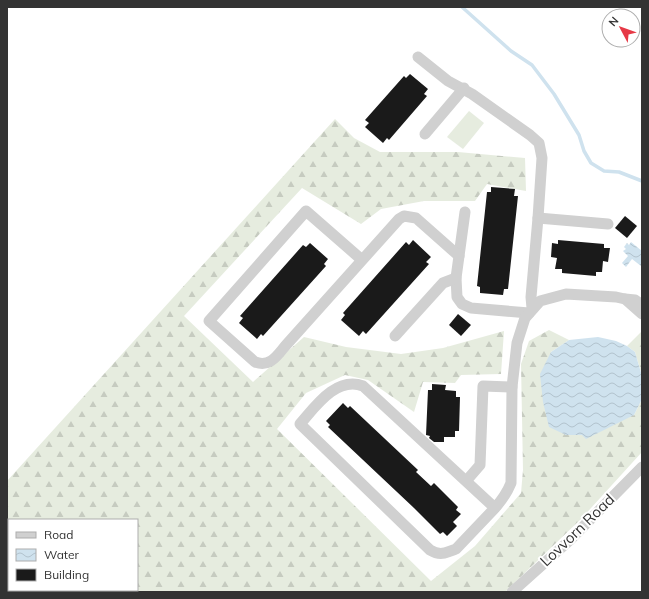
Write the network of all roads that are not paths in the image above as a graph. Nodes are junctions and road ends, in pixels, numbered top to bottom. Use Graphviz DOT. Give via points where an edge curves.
graph roads {
  1 [pos="418,57"];
  2 [pos="464,88"];
  3 [pos="425,134"];
  4 [pos="465,212"];
  5 [pos="538,218"];
  6 [pos="608,224"];
  7 [pos="459,256"];
  8 [pos="362,260"];
  9 [pos="456,278"];
  10 [pos="625,299"];
  11 [pos="642,305"];
  12 [pos="531,310"];
  13 [pos="642,314"];
  14 [pos="395,336"];
  15 [pos="512,387"];
  16 [pos="642,468"];
  17 [pos="467,480"];
  18 [pos="495,508"];
  19 [pos="512,592"];
  1 -- 2 [label="street" via="448,81"];
  2 -- 3 [label="street"];
  2 -- 5 [label="street" via="530,134 538,143 542,158"];
  4 -- 7 [label="street"];
  5 -- 6 [label="street"];
  5 -- 12 [label="street"];
  7 -- 8 [label="street" via="416,218 404,216"];
  7 -- 9 [label="street"];
  8 -- 8 [label="street" via="280,352 266,364 255,362 209,321 306,211"];
  9 -- 12 [label="street" via="457,297 462,304 471,308"];
  9 -- 14 [label="street" via="443,283"];
  10 -- 11 [label="street" via="634,300"];
  10 -- 12 [label="street" via="566,294 540,301"];
  10 -- 13 [label="street"];
  12 -- 15 [label="street" via="517,343"];
  15 -- 17 [label="street" via="483,386 480,465"];
  15 -- 18 [label="street" via="511,483 507,493"];
  16 -- 19 [label="street, Lovvorn Road" via="570,540"];
  17 -- 18 [label="street"];
  17 -- 18 [label="street" via="363,386 355,383 341,386 326,396 300,424 435,553 442,554 456,549"];
}
